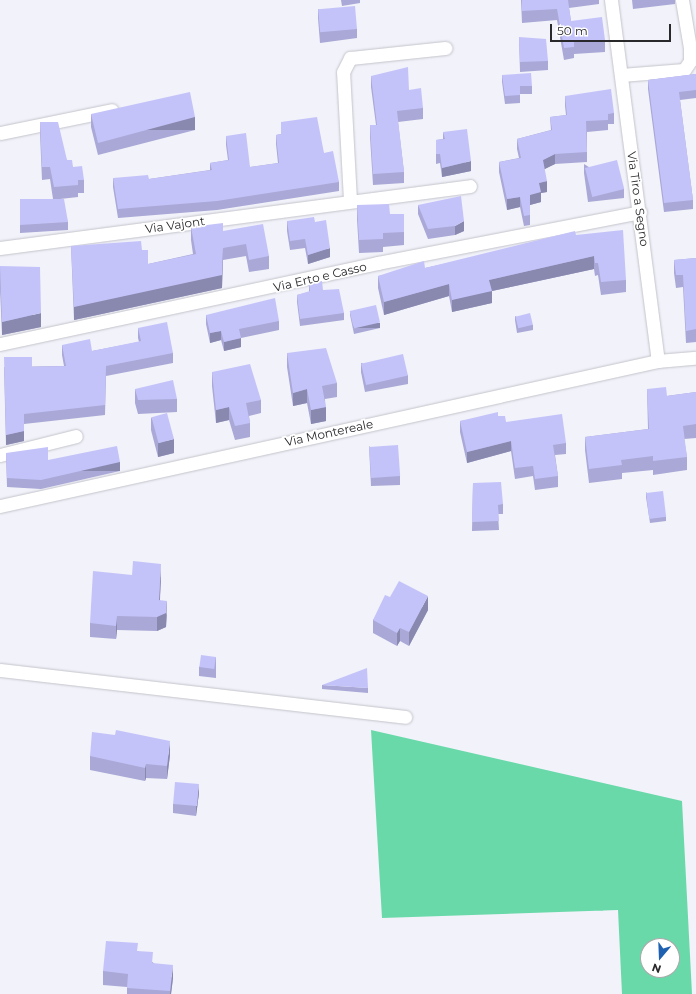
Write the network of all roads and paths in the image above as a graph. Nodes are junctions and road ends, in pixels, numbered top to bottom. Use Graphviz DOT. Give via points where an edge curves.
graph roads {
  1 [pos="611,0"];
  2 [pos="682,0"];
  3 [pos="446,48"];
  4 [pos="621,75"];
  5 [pos="123,108"];
  6 [pos="0,133"];
  7 [pos="470,186"];
  8 [pos="350,200"];
  9 [pos="640,212"];
  10 [pos="0,248"];
  11 [pos="0,344"];
  12 [pos="696,358"];
  13 [pos="658,362"];
  14 [pos="76,436"];
  15 [pos="0,455"];
  16 [pos="0,506"];
  17 [pos="0,670"];
  18 [pos="405,717"];
  1 -- 4 [label="street, Via Tiro a Segno"];
  2 -- 4 [label="street" via="690,48 690,61 684,70"];
  3 -- 8 [label="street" via="350,58 343,72"];
  4 -- 9 [label="street, Via Tiro a Segno"];
  5 -- 6 [label="street"];
  7 -- 8 [label="street, Via Vajont"];
  8 -- 10 [label="street, Via Vajont"];
  9 -- 11 [label="street, Via Erto e Casso"];
  9 -- 13 [label="street, Via Tiro a Segno"];
  12 -- 13 [label="street"];
  13 -- 16 [label="street, Via Montereale"];
  14 -- 15 [label="street"];
  17 -- 18 [label="street"];
}
